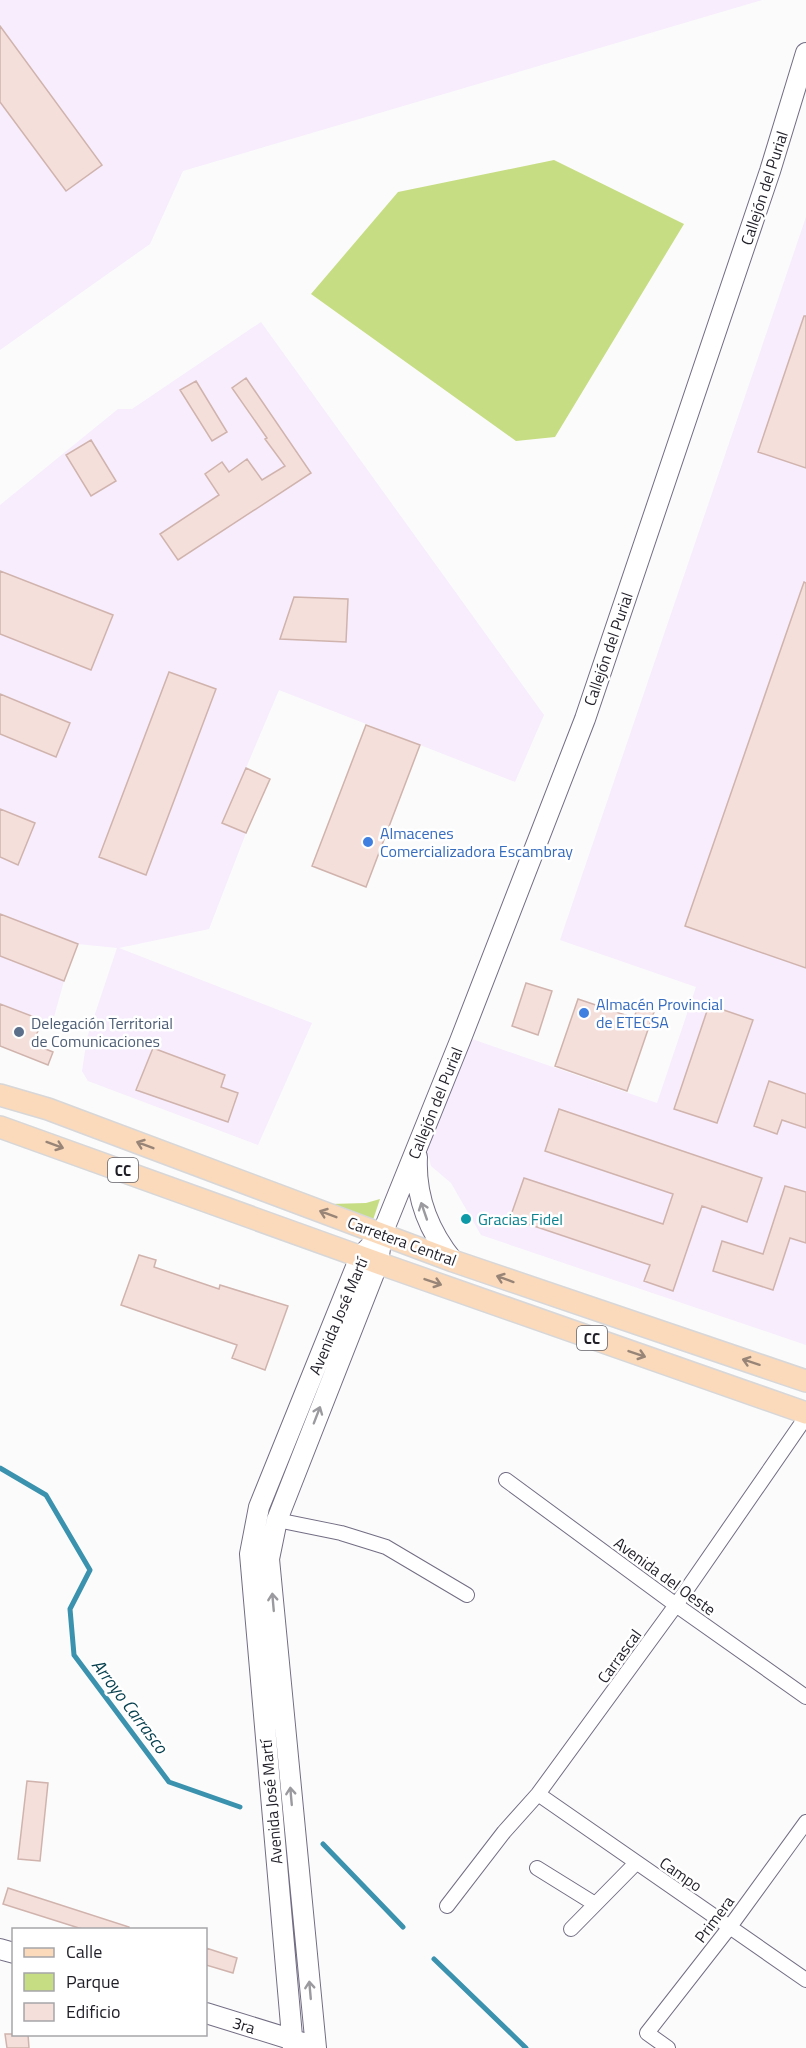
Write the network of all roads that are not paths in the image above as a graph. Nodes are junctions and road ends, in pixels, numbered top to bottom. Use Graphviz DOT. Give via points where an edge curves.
graph roads {
  1 [pos="806,53"];
  2 [pos="0,1095"];
  3 [pos="48,1108"];
  4 [pos="0,1126"];
  5 [pos="25,1134"];
  6 [pos="418,1146"];
  7 [pos="382,1234"];
  8 [pos="369,1260"];
  9 [pos="453,1261"];
  10 [pos="806,1381"];
  11 [pos="806,1415"];
  12 [pos="506,1480"];
  13 [pos="277,1520"];
  14 [pos="467,1596"];
  15 [pos="676,1605"];
  16 [pos="806,1697"];
  17 [pos="538,1794"];
  18 [pos="806,1822"];
  19 [pos="636,1863"];
  20 [pos="537,1868"];
  21 [pos="595,1904"];
  22 [pos="447,1906"];
  23 [pos="729,1928"];
  24 [pos="571,1929"];
  25 [pos="806,1980"];
  26 [pos="207,2013"];
  27 [pos="293,2044"];
  28 [pos="316,2048"];
  29 [pos="668,2048"];
  1 -- 6 [label="main road, Callejón del Purial" via="585,719"];
  2 -- 3 [label="main road, Carretera Central / CC"];
  3 -- 5 [label="main road"];
  7 -- 3 [label="main road, Carretera Central / CC, one-way"];
  4 -- 5 [label="main road, Carretera Central / CC"];
  5 -- 8 [label="main road, Carretera Central / CC, one-way"];
  6 -- 7 [label="main road, Callejón del Purial"];
  9 -- 6 [label="main road, one-way" via="437,1241 422,1208 416,1175"];
  7 -- 8 [label="main road, Avenida José Martí"];
  7 -- 9 [label="main road, Carretera Central / CC"];
  8 -- 11 [label="main road, Carretera Central / CC, one-way"];
  13 -- 8 [label="main road, Avenida José Martí, one-way"];
  8 -- 27 [label="main road, Avenida José Martí" via="260,1508 250,1554"];
  10 -- 9 [label="main road, Carretera Central / CC, one-way"];
  11 -- 15 [label="street, Carrascal"];
  12 -- 15 [label="street, Avenida del Oeste"];
  13 -- 14 [label="street" via="386,1547"];
  28 -- 13 [label="main road, Avenida José Martí, one-way" via="269,1559"];
  15 -- 16 [label="street, Avenida del Oeste"];
  15 -- 17 [label="street, Carrascal"];
  17 -- 19 [label="street, Campo"];
  17 -- 22 [label="street, Carrascal"];
  18 -- 23 [label="street, Primera"];
  19 -- 21 [label="street"];
  19 -- 23 [label="street, Campo"];
  20 -- 21 [label="street"];
  21 -- 24 [label="street"];
  23 -- 25 [label="street, Campo"];
  23 -- 29 [label="street, Primera" via="647,2033"];
  26 -- 27 [label="main road, 3ra"];
  27 -- 28 [label="main road, 3ra"];
}
